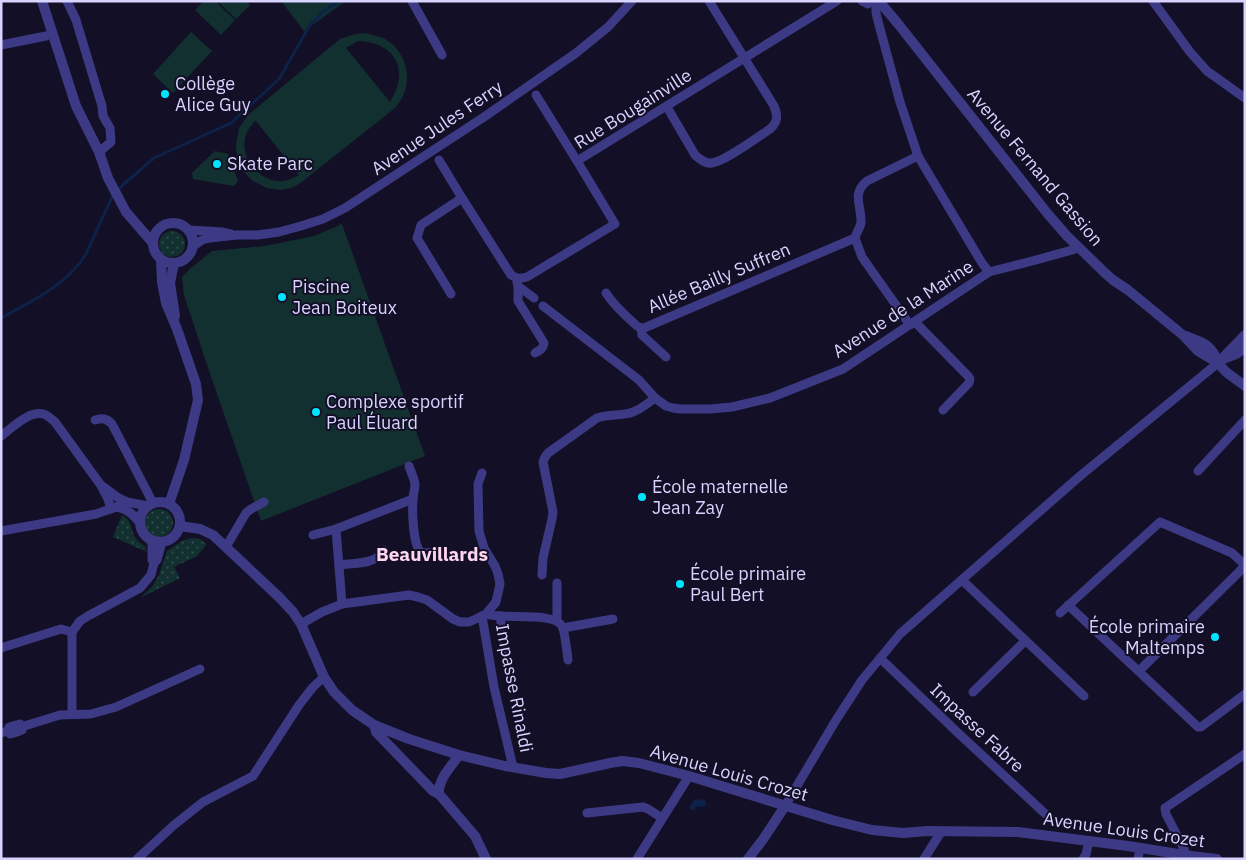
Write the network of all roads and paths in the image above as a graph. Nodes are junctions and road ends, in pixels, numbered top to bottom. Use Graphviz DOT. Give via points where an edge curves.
graph roads {
  1 [pos="35,1"];
  2 [pos="42,1"];
  3 [pos="66,1"];
  4 [pos="412,1"];
  5 [pos="632,1"];
  6 [pos="709,1"];
  7 [pos="837,1"];
  8 [pos="862,1"];
  9 [pos="872,1"];
  10 [pos="878,1"];
  11 [pos="1153,1"];
  12 [pos="46,36"];
  13 [pos="1,45"];
  14 [pos="442,55"];
  15 [pos="745,59"];
  16 [pos="536,95"];
  17 [pos="1245,98"];
  18 [pos="667,107"];
  19 [pos="99,152"];
  20 [pos="918,156"];
  21 [pos="439,160"];
  22 [pos="577,161"];
  23 [pos="110,182"];
  24 [pos="462,198"];
  25 [pos="138,226"];
  26 [pos="158,229"];
  27 [pos="188,230"];
  28 [pos="236,235"];
  29 [pos="855,238"];
  30 [pos="152,242"];
  31 [pos="192,247"];
  32 [pos="1079,248"];
  33 [pos="161,260"];
  34 [pos="174,264"];
  35 [pos="989,272"];
  36 [pos="517,282"];
  37 [pos="606,293"];
  38 [pos="451,294"];
  39 [pos="534,298"];
  40 [pos="543,306"];
  41 [pos="912,324"];
  42 [pos="641,328"];
  43 [pos="177,329"];
  44 [pos="1245,335"];
  45 [pos="1245,348"];
  46 [pos="535,353"];
  47 [pos="666,357"];
  48 [pos="1220,361"];
  49 [pos="1245,386"];
  50 [pos="655,398"];
  51 [pos="943,410"];
  52 [pos="95,420"];
  53 [pos="1245,420"];
  54 [pos="1,436"];
  55 [pos="409,466"];
  56 [pos="1198,471"];
  57 [pos="482,473"];
  58 [pos="100,484"];
  59 [pos="413,499"];
  60 [pos="127,502"];
  61 [pos="264,502"];
  62 [pos="169,504"];
  63 [pos="150,505"];
  64 [pos="114,508"];
  65 [pos="140,522"];
  66 [pos="180,526"];
  67 [pos="336,529"];
  68 [pos="1,531"];
  69 [pos="312,534"];
  70 [pos="157,542"];
  71 [pos="226,547"];
  72 [pos="384,550"];
  73 [pos="443,552"];
  74 [pos="338,565"];
  75 [pos="1245,565"];
  76 [pos="542,575"];
  77 [pos="962,580"];
  78 [pos="556,583"];
  79 [pos="342,604"];
  80 [pos="1068,605"];
  81 [pos="1060,613"];
  82 [pos="484,615"];
  83 [pos="500,616"];
  84 [pos="612,619"];
  85 [pos="301,624"];
  86 [pos="560,624"];
  87 [pos="72,632"];
  88 [pos="1025,641"];
  89 [pos="1,648"];
  90 [pos="880,658"];
  91 [pos="568,660"];
  92 [pos="508,668"];
  93 [pos="200,669"];
  94 [pos="1139,671"];
  95 [pos="324,677"];
  96 [pos="973,692"];
  97 [pos="1245,694"];
  98 [pos="1084,696"];
  99 [pos="72,714"];
  100 [pos="374,725"];
  101 [pos="5,732"];
  102 [pos="1245,754"];
  103 [pos="459,755"];
  104 [pos="513,767"];
  105 [pos="689,776"];
  106 [pos="439,794"];
  107 [pos="785,806"];
  108 [pos="588,813"];
  109 [pos="662,818"];
  110 [pos="1053,821"];
  111 [pos="941,832"];
  112 [pos="1089,841"];
  113 [pos="1140,848"];
  114 [pos="1189,857"];
  115 [pos="137,859"];
  116 [pos="486,859"];
  117 [pos="637,859"];
  118 [pos="748,859"];
  119 [pos="924,859"];
  120 [pos="1083,859"];
  121 [pos="1138,859"];
  122 [pos="1217,859"];
  1 -- 12 [label="street"];
  2 -- 19 [label="street" via="76,106"];
  3 -- 19 [label="street" via="76,20 103,116 110,128 112,142"];
  4 -- 14 [label="street"];
  5 -- 28 [label="street, Avenue Jules Ferry" via="608,27 576,53 345,208 279,232"];
  6 -- 15 [label="street"];
  7 -- 15 [label="street, Rue Bougainville"];
  8 -- 9 [label="street" via="868,4"];
  10 -- 20 [label="street" via="876,13"];
  10 -- 32 [label="street, Avenue Fernand Gassion"];
  11 -- 17 [label="street" via="1207,71"];
  12 -- 13 [label="street"];
  12 -- 23 [label="street" via="74,115"];
  15 -- 18 [label="street, Rue Bougainville"];
  15 -- 18 [label="street" via="774,106 777,120 770,130 722,160 705,162 695,155"];
  16 -- 22 [label="street"];
  18 -- 22 [label="street, Rue Bougainville"];
  19 -- 23 [label="street"];
  20 -- 29 [label="street" via="862,185 858,192 860,226"];
  20 -- 35 [label="street"];
  21 -- 24 [label="street"];
  22 -- 36 [label="street, Rue Bougainville" via="614,224"];
  23 -- 25 [label="street" via="126,212"];
  24 -- 36 [label="street"];
  24 -- 38 [label="street" via="421,225 417,238"];
  25 -- 26 [label="street"];
  25 -- 30 [label="street"];
  26 -- 27 [label="street" via="173,223"];
  26 -- 30 [label="street"];
  27 -- 28 [label="street, Avenue Jules Ferry"];
  27 -- 31 [label="street"];
  28 -- 31 [label="street, Avenue Jules Ferry" via="202,240"];
  29 -- 41 [label="street" via="862,257"];
  29 -- 42 [label="street, Allée Bailly Suffren"];
  30 -- 33 [label="street" via="154,252"];
  31 -- 34 [label="street" via="188,257"];
  32 -- 35 [label="street, Avenue de la Marine"];
  32 -- 48 [label="street, Avenue Fernand Gassion" via="1198,351"];
  33 -- 34 [label="street"];
  33 -- 43 [label="street" via="163,293"];
  34 -- 43 [label="street" via="170,283"];
  35 -- 41 [label="street, Avenue de la Marine"];
  36 -- 39 [label="street"];
  36 -- 46 [label="street" via="518,301 544,343 544,347"];
  37 -- 42 [label="street, Allée Bailly Suffren" via="617,308"];
  40 -- 50 [label="street, Avenue de la Marine" via="639,380"];
  41 -- 50 [label="street, Avenue de la Marine" via="843,369 770,398 710,410 680,410"];
  41 -- 51 [label="street" via="970,379"];
  42 -- 47 [label="street" via="642,335"];
  43 -- 62 [label="street" via="196,384 198,400 184,460"];
  44 -- 48 [label="street"];
  45 -- 48 [label="street"];
  48 -- 49 [label="street, Avenue Fernand Gassion" via="1226,372"];
  48 -- 77 [label="street" via="1080,476"];
  50 -- 76 [label="street" via="629,414 597,418 545,457 543,462 553,512"];
  52 -- 63 [label="street" via="103,418 112,424"];
  53 -- 56 [label="street"];
  54 -- 58 [label="street" via="22,420 33,415 46,415 56,422"];
  55 -- 59 [label="street" via="415,488"];
  57 -- 82 [label="street" via="478,484 479,531 500,584 496,602"];
  58 -- 60 [label="street"];
  58 -- 64 [label="street"];
  59 -- 67 [label="street"];
  59 -- 73 [label="street" via="419,552"];
  60 -- 63 [label="street"];
  60 -- 64 [label="street"];
  61 -- 71 [label="street" via="246,513"];
  62 -- 63 [label="street" via="158,502"];
  62 -- 66 [label="street" via="178,513"];
  63 -- 65 [label="street" via="143,510"];
  64 -- 65 [label="street" via="127,510"];
  64 -- 68 [label="street"];
  65 -- 70 [label="street" via="143,533"];
  66 -- 70 [label="street" via="174,537"];
  66 -- 71 [label="street, Avenue Louis Crozet" via="207,531"];
  67 -- 69 [label="street"];
  67 -- 74 [label="street"];
  70 -- 87 [label="street" via="151,575 140,588 80,621"];
  71 -- 85 [label="street, Avenue Louis Crozet" via="280,598"];
  72 -- 74 [label="street" via="372,561"];
  74 -- 79 [label="street"];
  75 -- 80 [label="street" via="1232,553 1160,522"];
  75 -- 94 [label="street"];
  77 -- 88 [label="street"];
  77 -- 90 [label="street" via="900,634"];
  78 -- 86 [label="street"];
  79 -- 82 [label="street" via="410,595 427,600 460,622 469,622"];
  79 -- 85 [label="street"];
  80 -- 81 [label="street"];
  80 -- 94 [label="street"];
  82 -- 83 [label="street"];
  82 -- 104 [label="street, Impasse Rinaldi" via="494,687"];
  83 -- 86 [label="street" via="546,618"];
  83 -- 92 [label="street"];
  84 -- 86 [label="street"];
  85 -- 95 [label="street, Avenue Louis Crozet"];
  86 -- 91 [label="street"];
  87 -- 89 [label="street" via="61,629"];
  87 -- 99 [label="street"];
  88 -- 96 [label="street"];
  88 -- 98 [label="street"];
  90 -- 107 [label="street" via="836,720"];
  90 -- 110 [label="street, Impasse Fabre"];
  93 -- 99 [label="street" via="116,707 91,714"];
  94 -- 97 [label="street" via="1198,727"];
  95 -- 100 [label="street, Avenue Louis Crozet" via="352,710"];
  95 -- 115 [label="street" via="298,705 253,776 204,802"];
  99 -- 101 [label="street" via="21,727 17,724"];
  100 -- 103 [label="street, Avenue Louis Crozet"];
  100 -- 106 [label="street" via="376,732"];
  102 -- 114 [label="street" via="1165,808"];
  103 -- 104 [label="street, Avenue Louis Crozet"];
  103 -- 106 [label="street" via="443,778"];
  104 -- 105 [label="street, Avenue Louis Crozet" via="560,774 622,762"];
  105 -- 107 [label="street, Avenue Louis Crozet"];
  105 -- 109 [label="street"];
  106 -- 116 [label="street" via="475,836"];
  107 -- 111 [label="street, Avenue Louis Crozet" via="872,830"];
  107 -- 118 [label="street"];
  108 -- 109 [label="street" via="643,807"];
  109 -- 117 [label="street"];
  111 -- 112 [label="street, Avenue Louis Crozet" via="1018,832"];
  111 -- 119 [label="street"];
  112 -- 113 [label="street, Avenue Louis Crozet"];
  112 -- 120 [label="street"];
  113 -- 114 [label="street, Avenue Louis Crozet"];
  113 -- 121 [label="street"];
  114 -- 122 [label="street, Avenue Louis Crozet"];
}
